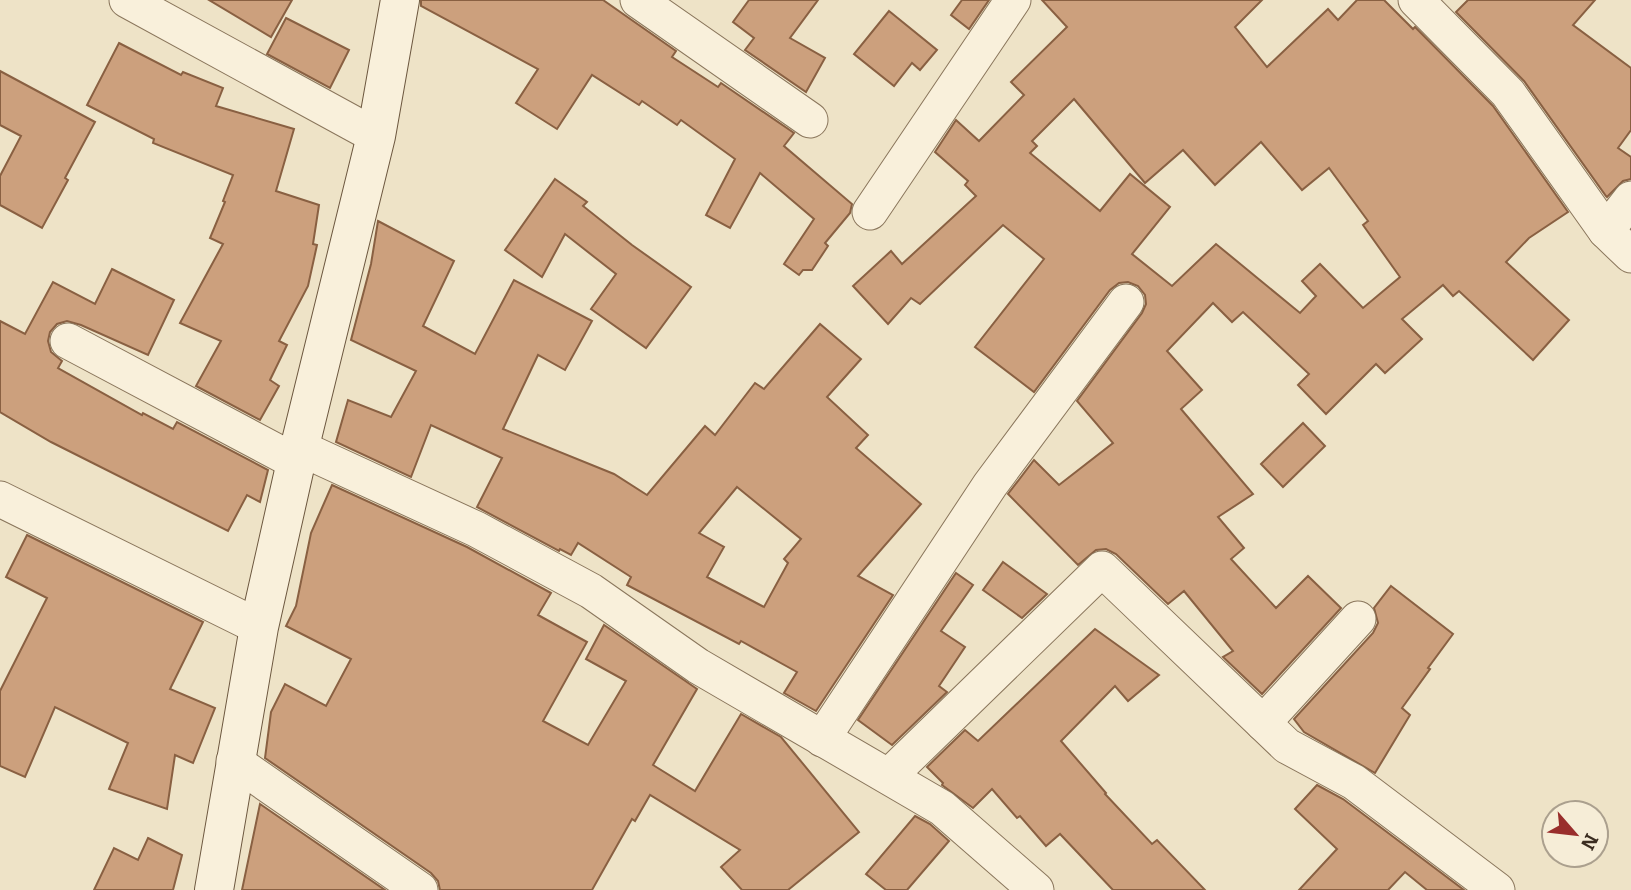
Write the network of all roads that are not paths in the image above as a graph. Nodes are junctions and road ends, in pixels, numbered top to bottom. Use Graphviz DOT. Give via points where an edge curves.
graph roads {
  1 [pos="127,0"];
  2 [pos="400,0"];
  3 [pos="638,0"];
  4 [pos="1013,0"];
  5 [pos="1416,0"];
  6 [pos="810,120"];
  7 [pos="376,136"];
  8 [pos="1631,199"];
  9 [pos="870,212"];
  10 [pos="1606,231"];
  11 [pos="1631,256"];
  12 [pos="1126,302"];
  13 [pos="68,341"];
  14 [pos="298,455"];
  15 [pos="0,499"];
  16 [pos="1358,619"];
  17 [pos="259,627"];
  18 [pos="1263,723"];
  19 [pos="822,739"];
  20 [pos="234,761"];
  21 [pos="889,776"];
  22 [pos="214,890"];
  23 [pos="420,890"];
  24 [pos="1036,890"];
  25 [pos="1497,890"];
  1 -- 7 [label="street"];
  2 -- 7 [label="street"];
  3 -- 6 [label="street"];
  4 -- 9 [label="street"];
  5 -- 10 [label="street" via="1508,93"];
  7 -- 14 [label="street"];
  8 -- 10 [label="street"];
  10 -- 11 [label="street"];
  12 -- 19 [label="street" via="990,485"];
  13 -- 14 [label="street"];
  14 -- 17 [label="street"];
  14 -- 19 [label="street" via="476,528 591,591 698,666"];
  15 -- 17 [label="street"];
  16 -- 18 [label="street"];
  17 -- 20 [label="street"];
  18 -- 21 [label="street" via="1102,569"];
  18 -- 25 [label="street" via="1287,746 1354,782"];
  19 -- 21 [label="street"];
  20 -- 22 [label="street"];
  20 -- 23 [label="street"];
  21 -- 24 [label="street" via="942,808"];
}
